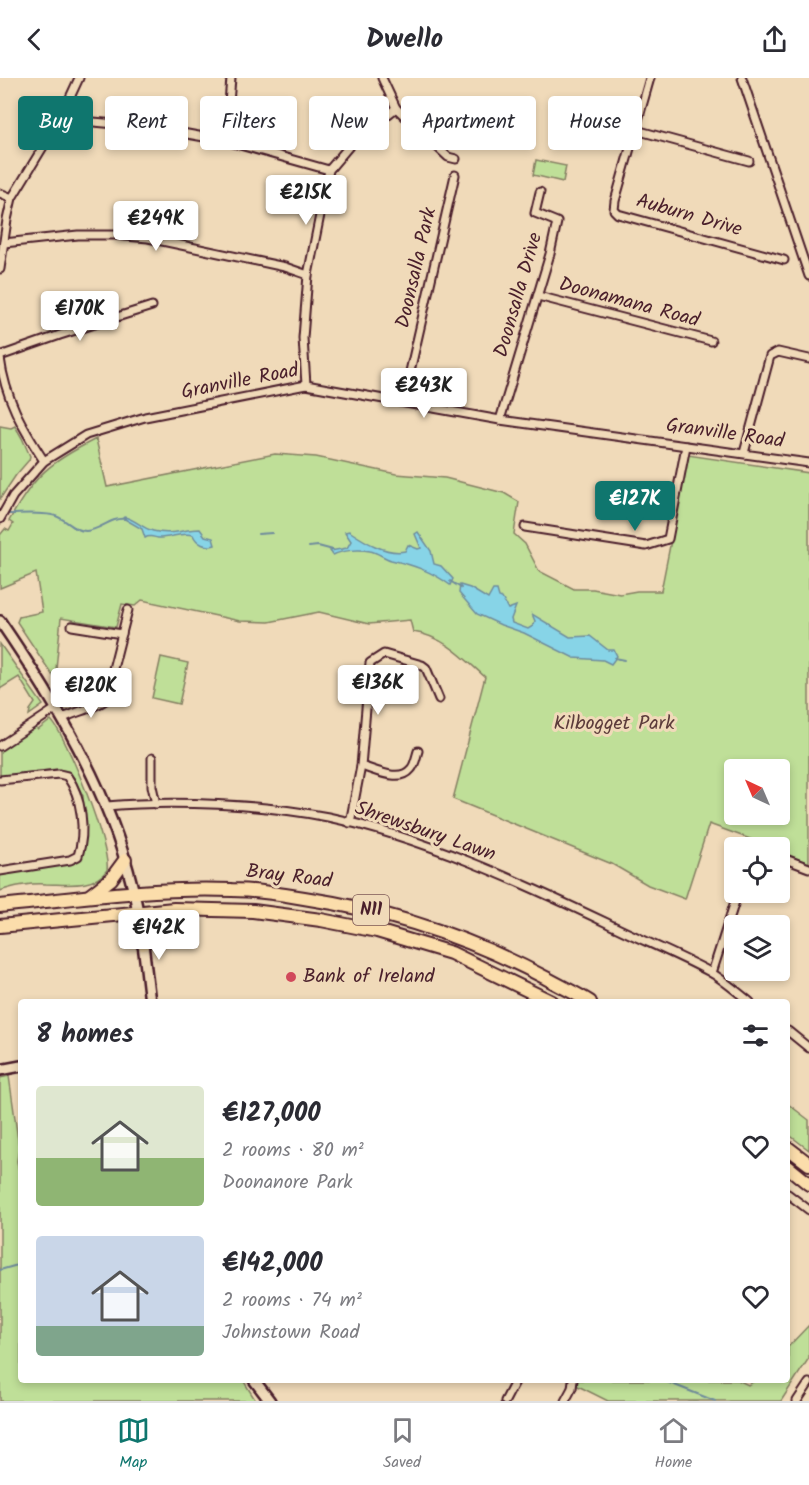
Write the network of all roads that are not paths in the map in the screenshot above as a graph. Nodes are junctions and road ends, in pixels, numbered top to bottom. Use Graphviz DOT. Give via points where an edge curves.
graph roads {
  1 [pos="79,78"];
  2 [pos="231,78"];
  3 [pos="382,78"];
  4 [pos="650,78"];
  5 [pos="742,78"];
  6 [pos="71,96"];
  7 [pos="230,96"];
  8 [pos="396,108"];
  9 [pos="642,108"];
  10 [pos="93,122"];
  11 [pos="642,132"];
  12 [pos="200,136"];
  13 [pos="41,150"];
  14 [pos="258,150"];
  15 [pos="630,150"];
  16 [pos="456,159"];
  17 [pos="750,161"];
  18 [pos="329,170"];
  19 [pos="454,175"];
  20 [pos="540,192"];
  21 [pos="0,193"];
  22 [pos="12,198"];
  23 [pos="4,243"];
  24 [pos="784,260"];
  25 [pos="0,269"];
  26 [pos="308,275"];
  27 [pos="809,276"];
  28 [pos="538,296"];
  29 [pos="152,306"];
  30 [pos="711,341"];
  31 [pos="0,357"];
  32 [pos="809,359"];
  33 [pos="306,385"];
  34 [pos="403,402"];
  35 [pos="500,420"];
  36 [pos="686,446"];
  37 [pos="744,453"];
  38 [pos="44,461"];
  39 [pos="809,462"];
  40 [pos="1,518"];
  41 [pos="525,527"];
  42 [pos="128,610"];
  43 [pos="0,622"];
  44 [pos="72,626"];
  45 [pos="122,634"];
  46 [pos="439,699"];
  47 [pos="57,708"];
  48 [pos="63,718"];
  49 [pos="0,746"];
  50 [pos="418,752"];
  51 [pos="152,758"];
  52 [pos="361,766"];
  53 [pos="0,780"];
  54 [pos="156,804"];
  55 [pos="106,806"];
  56 [pos="350,823"];
  57 [pos="124,860"];
  58 [pos="790,861"];
  59 [pos="809,868"];
  60 [pos="0,871"];
  61 [pos="134,892"];
  62 [pos="88,897"];
  63 [pos="734,903"];
  64 [pos="0,906"];
  65 [pos="196,909"];
  66 [pos="138,914"];
  67 [pos="0,926"];
  68 [pos="143,944"];
  69 [pos="712,973"];
  70 [pos="150,999"];
  71 [pos="546,999"];
  72 [pos="584,999"];
  73 [pos="746,999"];
  74 [pos="790,1033"];
  75 [pos="809,1048"];
  76 [pos="18,1067"];
  77 [pos="0,1070"];
  78 [pos="790,1150"];
  79 [pos="809,1164"];
  80 [pos="790,1169"];
  81 [pos="809,1184"];
  82 [pos="790,1196"];
  83 [pos="809,1210"];
  84 [pos="256,1383"];
  85 [pos="514,1383"];
  86 [pos="573,1383"];
  87 [pos="809,1383"];
  88 [pos="270,1401"];
  89 [pos="505,1401"];
  90 [pos="565,1401"];
  91 [pos="797,1401"];
  1 -- 6 [label="street"];
  2 -- 7 [label="street"];
  3 -- 8 [label="street"];
  4 -- 9 [label="street, Auburn Drive"];
  5 -- 27 [label="street"];
  8 -- 16 [label="street" via="448,157"];
  8 -- 18 [label="street" via="351,144"];
  10 -- 12 [label="street"];
  11 -- 17 [label="street"];
  13 -- 22 [label="street"];
  14 -- 18 [label="street"];
  15 -- 24 [label="street, Auburn Drive" via="614,206 618,214"];
  18 -- 26 [label="street"];
  19 -- 34 [label="street, Doonsalla Park"];
  20 -- 28 [label="street, Doonsalla Drive" via="535,213 557,222"];
  21 -- 22 [label="street"];
  22 -- 23 [label="street"];
  23 -- 25 [label="street"];
  23 -- 26 [label="street" via="78,235 147,238 241,256"];
  26 -- 33 [label="street" via="303,338"];
  28 -- 30 [label="street, Doonamana Road"];
  28 -- 35 [label="street, Doonsalla Drive"];
  29 -- 31 [label="street"];
  31 -- 38 [label="street" via="3,381 18,417"];
  32 -- 37 [label="street" via="778,352 770,356"];
  33 -- 34 [label="street, Granville Road"];
  33 -- 38 [label="street, Granville Road" via="101,429"];
  34 -- 35 [label="street, Granville Road"];
  35 -- 36 [label="street, Granville Road"];
  36 -- 37 [label="street, Granville Road"];
  36 -- 41 [label="street" via="668,539 646,546"];
  37 -- 39 [label="street, Granville Road"];
  38 -- 40 [label="street, Granville Road"];
  42 -- 45 [label="street"];
  43 -- 47 [label="street"];
  44 -- 45 [label="street"];
  45 -- 48 [label="street" via="105,700"];
  46 -- 52 [label="street" via="422,665 384,654 370,663"];
  47 -- 48 [label="street"];
  47 -- 49 [label="street"];
  48 -- 55 [label="street"];
  50 -- 52 [label="street" via="413,767 403,775"];
  51 -- 54 [label="street"];
  52 -- 56 [label="street"];
  53 -- 60 [label="street" via="67,776 80,803 81,848 78,856 70,860"];
  54 -- 55 [label="street, Shrewsbury Lawn"];
  54 -- 56 [label="street, Shrewsbury Lawn" via="242,807"];
  55 -- 57 [label="street"];
  56 -- 69 [label="street, Shrewsbury Lawn" via="415,842 530,886"];
  57 -- 61 [label="street"];
  57 -- 62 [label="highway" via="111,879"];
  58 -- 59 [label="street"];
  61 -- 62 [label="highway, Bray Road / N11"];
  61 -- 66 [label="street"];
  61 -- 72 [label="highway, Bray Road / N11" via="262,891 384,913 504,956"];
  62 -- 64 [label="highway, Bray Road / N11"];
  63 -- 69 [label="street"];
  65 -- 66 [label="highway, Bray Road / N11"];
  65 -- 68 [label="highway" via="160,927"];
  65 -- 71 [label="highway, Bray Road / N11" via="253,911 377,932 451,953"];
  66 -- 67 [label="highway, Bray Road / N11"];
  66 -- 68 [label="street"];
  68 -- 70 [label="street"];
  69 -- 73 [label="street, Shrewsbury Lawn"];
  74 -- 75 [label="street"];
  76 -- 77 [label="street"];
  78 -- 79 [label="highway"];
  80 -- 81 [label="highway"];
  82 -- 83 [label="street"];
  84 -- 88 [label="street"];
  85 -- 89 [label="street"];
  86 -- 90 [label="street"];
  87 -- 91 [label="street"];
}
